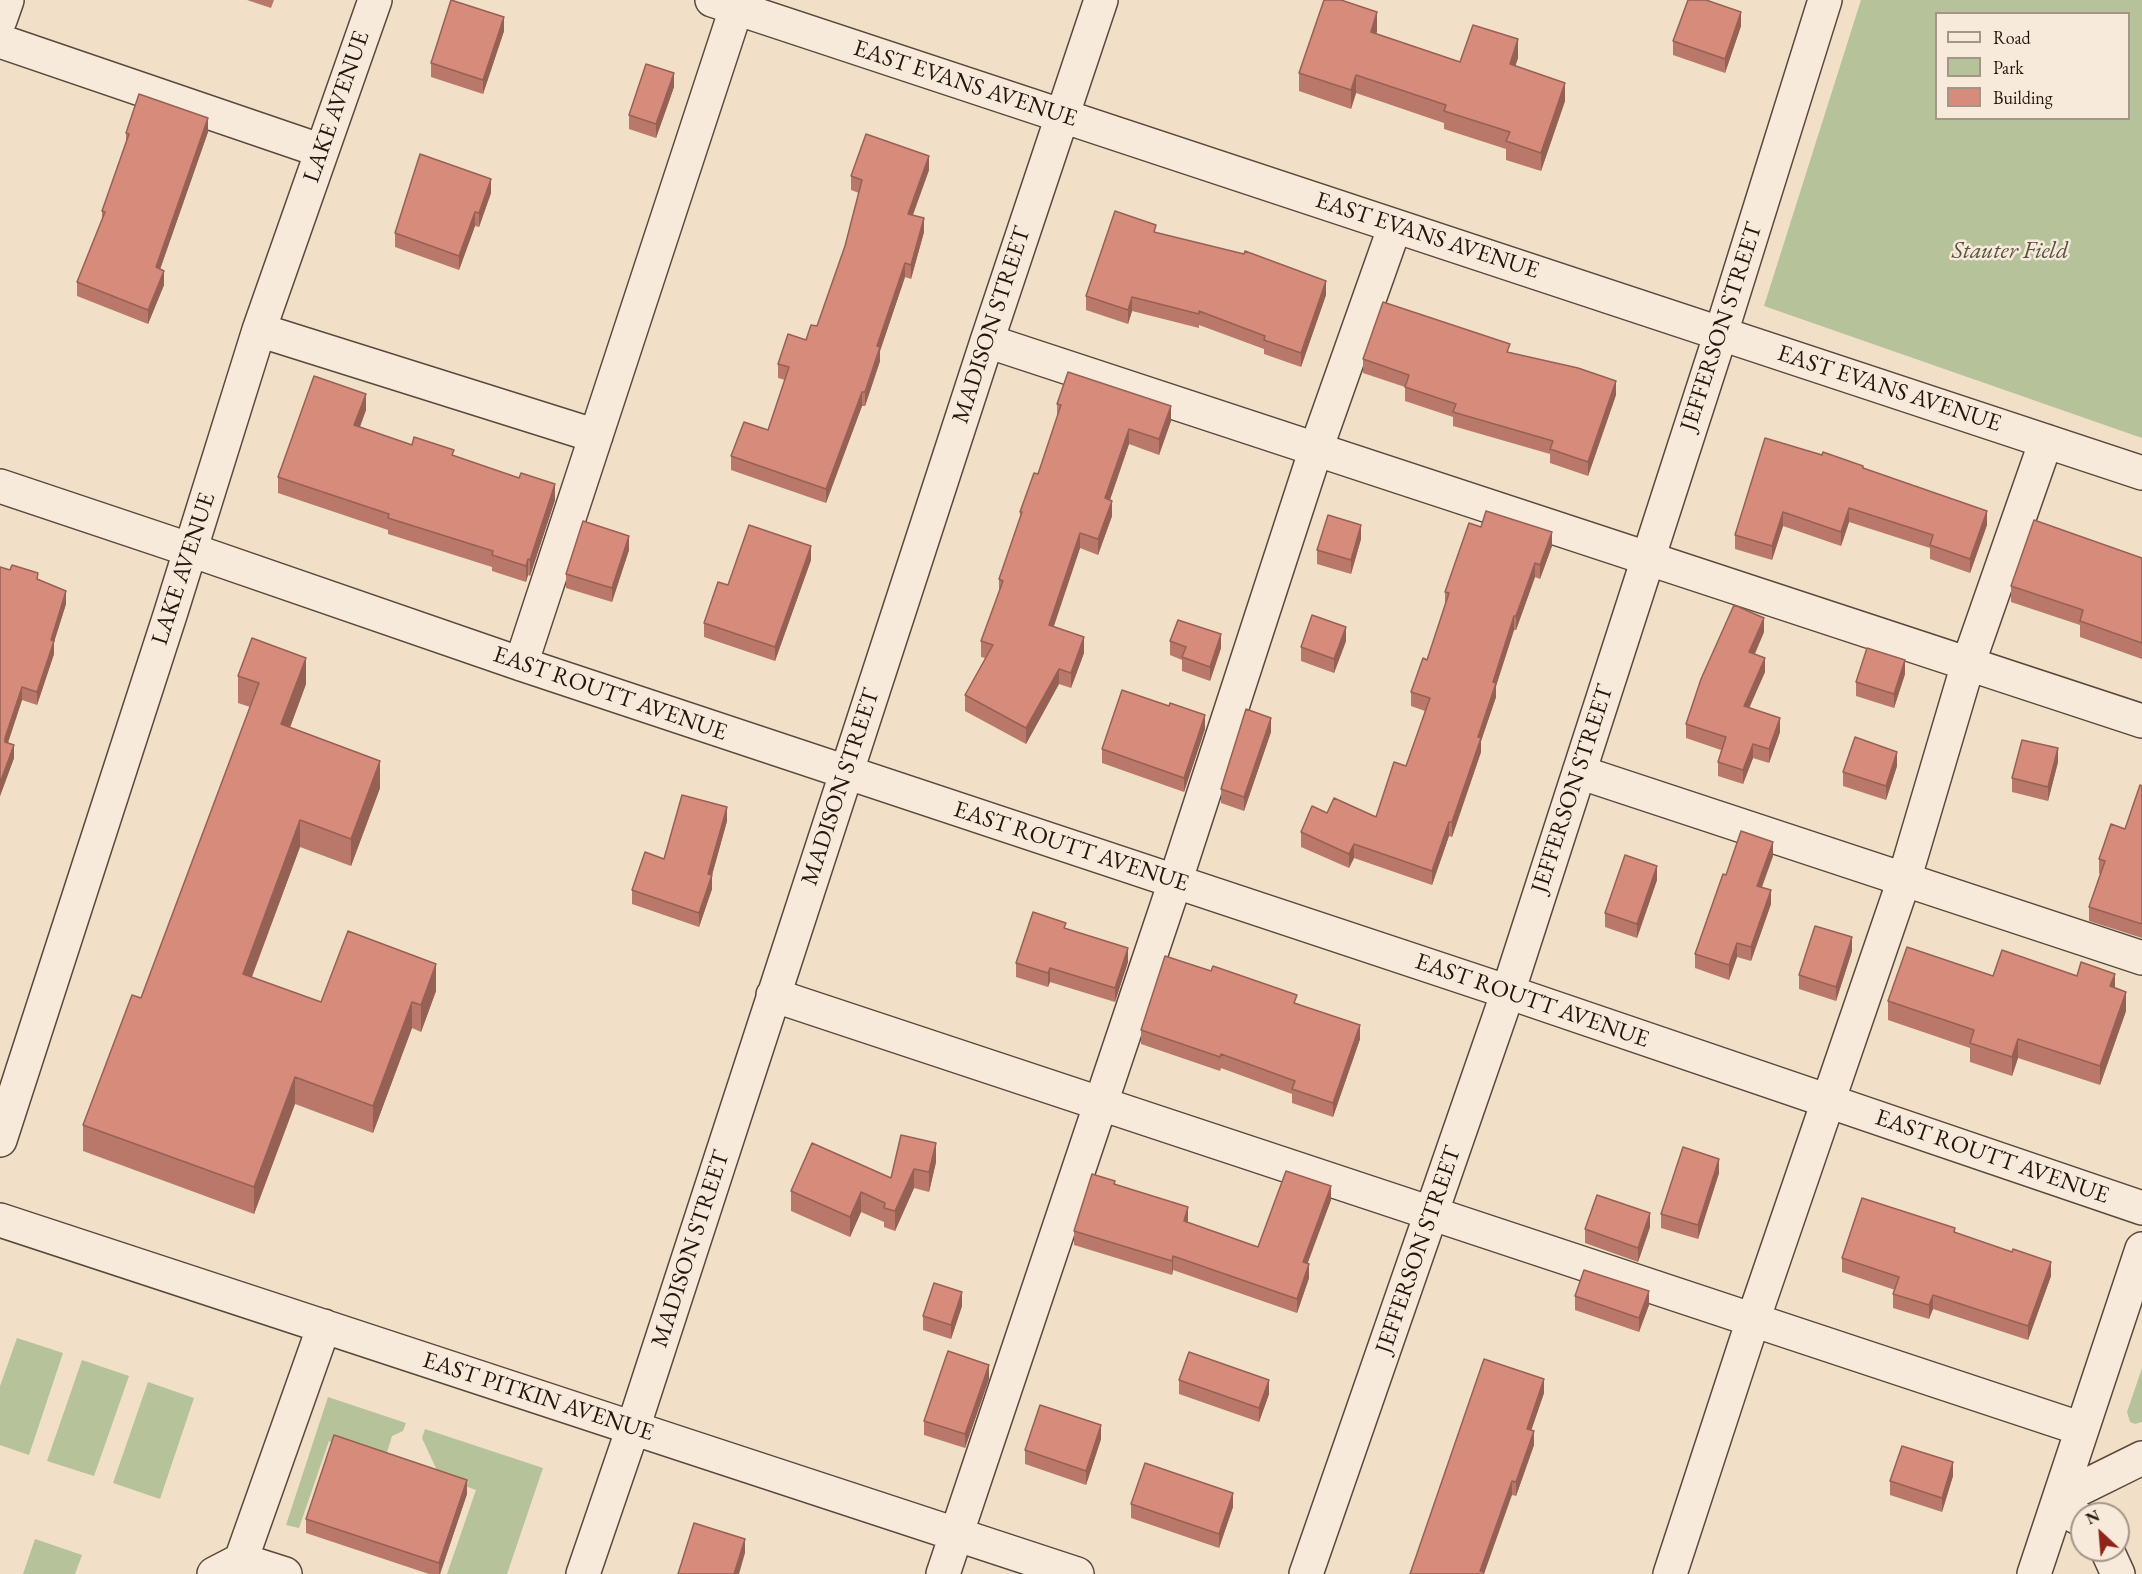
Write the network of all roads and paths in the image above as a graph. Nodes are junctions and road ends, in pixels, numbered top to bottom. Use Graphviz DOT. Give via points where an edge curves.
graph roads {
  1 [pos="7,0"];
  2 [pos="375,0"];
  3 [pos="1101,0"];
  4 [pos="1817,2"];
  5 [pos="724,4"];
  6 [pos="0,20"];
  7 [pos="0,41"];
  8 [pos="1061,116"];
  9 [pos="322,151"];
  10 [pos="1395,226"];
  11 [pos="260,330"];
  12 [pos="1721,333"];
  13 [pos="987,341"];
  14 [pos="596,436"];
  15 [pos="2046,441"];
  16 [pos="1316,449"];
  17 [pos="2142,473"];
  18 [pos="0,486"];
  19 [pos="191,550"];
  20 [pos="1648,559"];
  21 [pos="520,664"];
  22 [pos="1968,664"];
  23 [pos="2142,721"];
  24 [pos="1579,772"];
  25 [pos="845,773"];
  26 [pos="1904,880"];
  27 [pos="1175,882"];
  28 [pos="2142,958"];
  29 [pos="1508,992"];
  30 [pos="773,995"];
  31 [pos="1828,1101"];
  32 [pos="1100,1104"];
  33 [pos="0,1140"];
  34 [pos="2142,1208"];
  35 [pos="1431,1213"];
  36 [pos="0,1220"];
  37 [pos="2142,1249"];
  38 [pos="1752,1320"];
  39 [pos="324,1326"];
  40 [pos="633,1428"];
  41 [pos="2082,1429"];
  42 [pos="2142,1458"];
  43 [pos="2066,1508"];
  44 [pos="956,1535"];
  45 [pos="998,1562"];
  46 [pos="228,1567"];
  47 [pos="285,1574"];
  48 [pos="583,1574"];
  49 [pos="943,1574"];
  50 [pos="1077,1574"];
  51 [pos="1306,1574"];
  52 [pos="1670,1574"];
  53 [pos="2034,1574"];
  1 -- 6 [label="street"];
  2 -- 9 [label="street, LAKE AVENUE"];
  3 -- 8 [label="street, MADISON STREET"];
  4 -- 12 [label="street, JEFFERSON STREET"];
  5 -- 8 [label="street, EAST EVANS AVENUE"];
  5 -- 14 [label="street"];
  7 -- 9 [label="street"];
  8 -- 10 [label="street, EAST EVANS AVENUE"];
  8 -- 13 [label="street, MADISON STREET"];
  9 -- 11 [label="street, LAKE AVENUE"];
  10 -- 12 [label="street, EAST EVANS AVENUE"];
  10 -- 16 [label="street"];
  11 -- 14 [label="street"];
  11 -- 19 [label="street, LAKE AVENUE"];
  12 -- 15 [label="street, EAST EVANS AVENUE"];
  12 -- 20 [label="street, JEFFERSON STREET"];
  13 -- 16 [label="street"];
  13 -- 25 [label="street, MADISON STREET"];
  14 -- 21 [label="street"];
  15 -- 17 [label="street, EAST EVANS AVENUE"];
  15 -- 22 [label="street"];
  16 -- 20 [label="street"];
  16 -- 27 [label="street"];
  18 -- 19 [label="street, EAST ROUTT AVENUE"];
  19 -- 21 [label="street, EAST ROUTT AVENUE"];
  19 -- 33 [label="street, LAKE AVENUE"];
  20 -- 22 [label="street"];
  20 -- 24 [label="street, JEFFERSON STREET"];
  21 -- 25 [label="street, EAST ROUTT AVENUE"];
  22 -- 23 [label="street"];
  22 -- 26 [label="street"];
  24 -- 26 [label="street"];
  24 -- 29 [label="street, JEFFERSON STREET"];
  25 -- 27 [label="street, EAST ROUTT AVENUE"];
  25 -- 30 [label="street, MADISON STREET"];
  26 -- 28 [label="street"];
  26 -- 31 [label="street"];
  27 -- 29 [label="street, EAST ROUTT AVENUE"];
  27 -- 32 [label="street"];
  29 -- 31 [label="street, EAST ROUTT AVENUE"];
  29 -- 35 [label="street, JEFFERSON STREET"];
  30 -- 32 [label="street"];
  30 -- 40 [label="street, MADISON STREET"];
  31 -- 34 [label="street, EAST ROUTT AVENUE"];
  31 -- 38 [label="street"];
  32 -- 35 [label="street"];
  32 -- 44 [label="street"];
  35 -- 38 [label="street"];
  35 -- 51 [label="street, JEFFERSON STREET"];
  36 -- 39 [label="street, EAST PITKIN AVENUE"];
  37 -- 41 [label="street"];
  38 -- 41 [label="street"];
  38 -- 52 [label="street"];
  39 -- 40 [label="street, EAST PITKIN AVENUE"];
  39 -- 46 [label="street"];
  40 -- 44 [label="street, EAST PITKIN AVENUE"];
  40 -- 48 [label="street, MADISON STREET"];
  41 -- 43 [label="street"];
  42 -- 43 [label="street"];
  43 -- 53 [label="street"];
  44 -- 45 [label="street, EAST PITKIN AVENUE"];
  44 -- 49 [label="street"];
  45 -- 50 [label="street, EAST PITKIN AVENUE"];
  46 -- 47 [label="street"];
}
